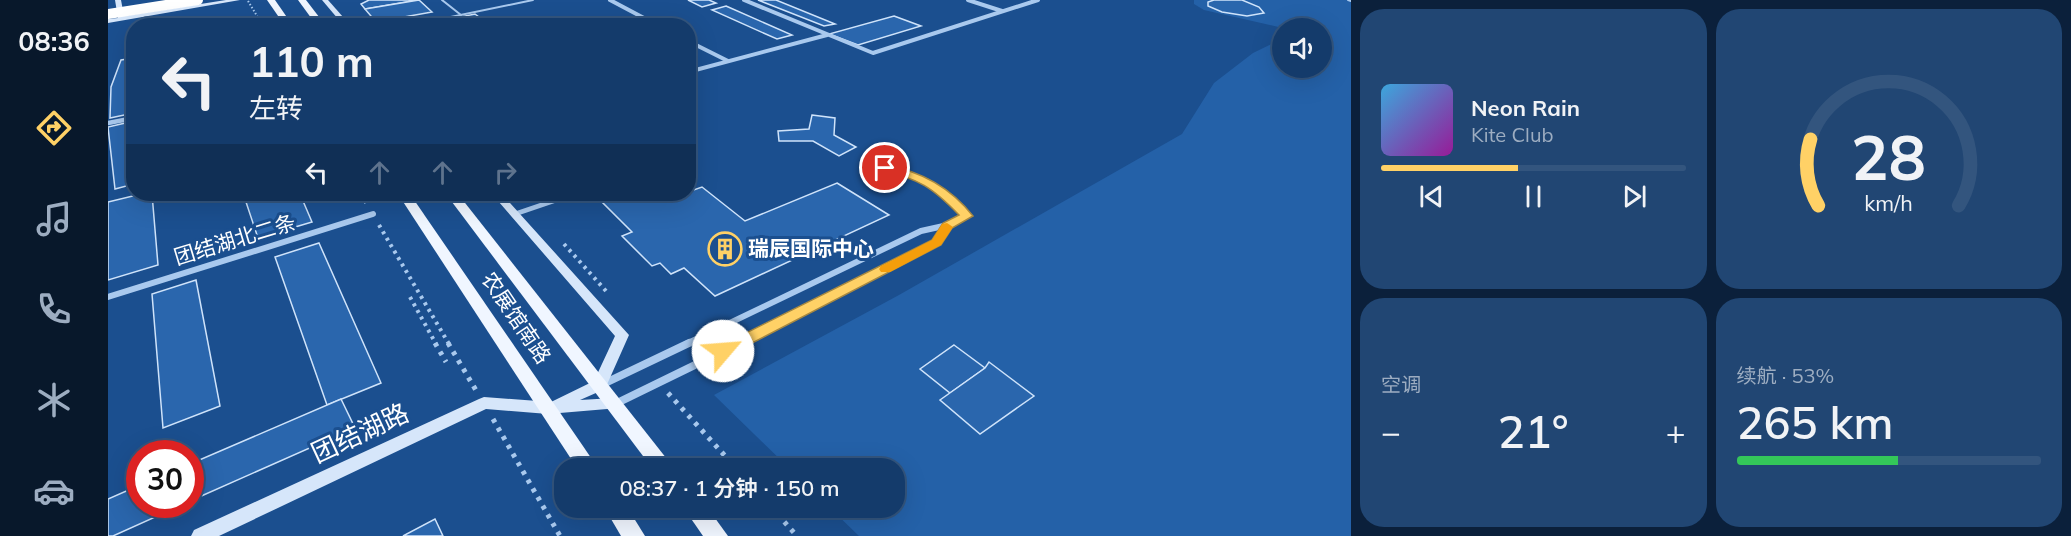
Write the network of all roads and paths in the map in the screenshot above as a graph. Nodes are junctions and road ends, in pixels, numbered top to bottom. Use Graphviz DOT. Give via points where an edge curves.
graph roads {
  1 [pos="117,0"];
  2 [pos="161,0"];
  3 [pos="198,0"];
  4 [pos="237,0"];
  5 [pos="248,0"];
  6 [pos="271,0"];
  7 [pos="302,0"];
  8 [pos="325,0"];
  9 [pos="442,0"];
  10 [pos="533,0"];
  11 [pos="610,0"];
  12 [pos="744,0"];
  13 [pos="968,0"];
  14 [pos="1038,0"];
  15 [pos="108,1"];
  16 [pos="108,8"];
  17 [pos="1003,11"];
  18 [pos="108,14"];
  19 [pos="461,15"];
  20 [pos="126,18"];
  21 [pos="127,18"];
  22 [pos="258,18"];
  23 [pos="284,18"];
  24 [pos="316,18"];
  25 [pos="341,18"];
  26 [pos="446,18"];
  27 [pos="644,18"];
  28 [pos="121,19"];
  29 [pos="108,21"];
  30 [pos="827,34"];
  31 [pos="696,45"];
  32 [pos="728,61"];
  33 [pos="696,70"];
  34 [pos="126,120"];
  35 [pos="108,123"];
  36 [pos="863,164"];
  37 [pos="365,201"];
  38 [pos="409,201"];
  39 [pos="457,201"];
  40 [pos="504,201"];
  41 [pos="554,201"];
  42 [pos="373,214"];
  43 [pos="516,214"];
  44 [pos="948,225"];
  45 [pos="564,244"];
  46 [pos="606,291"];
  47 [pos="108,297"];
  48 [pos="410,297"];
  49 [pos="446,362"];
  50 [pos="600,386"];
  51 [pos="484,404"];
  52 [pos="615,404"];
  53 [pos="548,408"];
  54 [pos="581,458"];
  55 [pos="656,458"];
  56 [pos="622,518"];
  57 [pos="703,518"];
  58 [pos="781,518"];
  59 [pos="200,536"];
  60 [pos="560,536"];
  61 [pos="634,536"];
  62 [pos="717,536"];
  63 [pos="797,536"];
  1 -- 15 [label="street"];
  1 -- 28 [label="street"];
  2 -- 16 [label="highway"];
  3 -- 18 [label="highway, bridge"];
  4 -- 21 [label="street"];
  5 -- 22 [label="path"];
  6 -- 23 [label="main road"];
  7 -- 24 [label="main road"];
  8 -- 25 [label="street"];
  9 -- 19 [label="lane"];
  10 -- 19 [label="lane"];
  11 -- 27 [label="street"];
  12 -- 30 [label="street"];
  13 -- 17 [label="street"];
  14 -- 17 [label="street"];
  17 -- 30 [label="street" via="873,53"];
  19 -- 26 [label="lane"];
  20 -- 28 [label="street"];
  28 -- 29 [label="street"];
  30 -- 32 [label="street"];
  31 -- 32 [label="street"];
  32 -- 33 [label="street"];
  34 -- 35 [label="street"];
  36 -- 44 [label="street" via="907,172 940,189 966,216"];
  37 -- 42 [label="path"];
  38 -- 53 [label="main road, 农展馆南路"];
  39 -- 50 [label="main road, 农展馆南路"];
  40 -- 43 [label="street"];
  41 -- 43 [label="lane"];
  42 -- 47 [label="street, 团结湖北二条"];
  42 -- 51 [label="path"];
  43 -- 50 [label="street" via="622,335"];
  44 -- 50 [label="street" via="921,231"];
  44 -- 52 [label="street" via="936,243"];
  45 -- 46 [label="path"];
  48 -- 49 [label="path"];
  50 -- 52 [label="main road, 农展馆南路"];
  50 -- 53 [label="street"];
  51 -- 53 [label="street, 团结湖路"];
  51 -- 59 [label="street, 团结湖路"];
  51 -- 60 [label="path"];
  52 -- 53 [label="street, 团结湖路"];
  52 -- 55 [label="main road, 农展馆南路"];
  53 -- 54 [label="main road, 农展馆南路"];
  56 -- 61 [label="main road"];
  57 -- 62 [label="main road"];
  58 -- 63 [label="path"];
}
